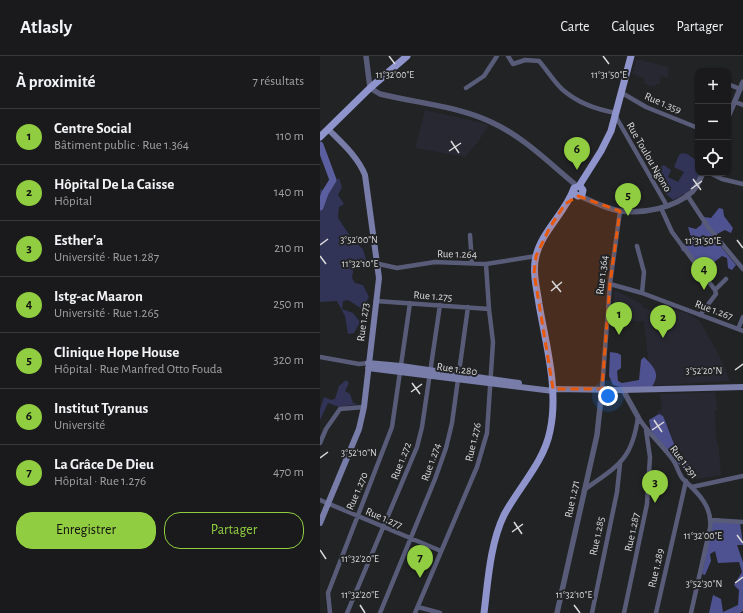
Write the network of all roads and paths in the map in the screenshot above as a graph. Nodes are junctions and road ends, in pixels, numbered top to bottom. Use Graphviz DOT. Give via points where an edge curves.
graph roads {
  1 [pos="366,56"];
  2 [pos="407,56"];
  3 [pos="497,56"];
  4 [pos="508,56"];
  5 [pos="631,56"];
  6 [pos="538,59"];
  7 [pos="743,82"];
  8 [pos="731,85"];
  9 [pos="370,88"];
  10 [pos="466,88"];
  11 [pos="740,89"];
  12 [pos="622,93"];
  13 [pos="735,102"];
  14 [pos="743,106"];
  15 [pos="731,111"];
  16 [pos="616,115"];
  17 [pos="695,127"];
  18 [pos="328,130"];
  19 [pos="320,137"];
  20 [pos="702,176"];
  21 [pos="716,176"];
  22 [pos="743,184"];
  23 [pos="579,190"];
  24 [pos="687,195"];
  25 [pos="664,207"];
  26 [pos="620,211"];
  27 [pos="470,235"];
  28 [pos="636,246"];
  29 [pos="536,256"];
  30 [pos="472,263"];
  31 [pos="378,264"];
  32 [pos="486,264"];
  33 [pos="743,269"];
  34 [pos="726,279"];
  35 [pos="610,284"];
  36 [pos="716,290"];
  37 [pos="642,293"];
  38 [pos="376,301"];
  39 [pos="410,303"];
  40 [pos="440,306"];
  41 [pos="468,308"];
  42 [pos="489,309"];
  43 [pos="700,315"];
  44 [pos="743,317"];
  45 [pos="738,329"];
  46 [pos="743,331"];
  47 [pos="320,357"];
  48 [pos="368,366"];
  49 [pos="401,368"];
  50 [pos="430,373"];
  51 [pos="458,377"];
  52 [pos="492,381"];
  53 [pos="743,387"];
  54 [pos="553,389"];
  55 [pos="602,389"];
  56 [pos="623,390"];
  57 [pos="364,407"];
  58 [pos="638,417"];
  59 [pos="646,430"];
  60 [pos="320,443"];
  61 [pos="620,464"];
  62 [pos="743,476"];
  63 [pos="686,480"];
  64 [pos="692,487"];
  65 [pos="584,490"];
  66 [pos="320,500"];
  67 [pos="327,504"];
  68 [pos="356,516"];
  69 [pos="711,520"];
  70 [pos="743,522"];
  71 [pos="320,523"];
  72 [pos="383,527"];
  73 [pos="411,539"];
  74 [pos="441,551"];
  75 [pos="418,607"];
  76 [pos="330,613"];
  77 [pos="347,613"];
  78 [pos="380,613"];
  79 [pos="415,613"];
  80 [pos="437,613"];
  81 [pos="484,613"];
  82 [pos="557,613"];
  83 [pos="592,613"];
  84 [pos="624,613"];
  85 [pos="656,613"];
  86 [pos="691,613"];
  1 -- 9 [label="street"];
  2 -- 9 [label="main road"];
  3 -- 10 [label="street" via="484,76"];
  4 -- 6 [label="street, Rue Toulou Ngono" via="513,64"];
  5 -- 12 [label="main road"];
  6 -- 16 [label="street, Rue Toulou Ngono" via="562,89 574,97"];
  7 -- 11 [label="street"];
  8 -- 11 [label="street"];
  9 -- 18 [label="main road"];
  9 -- 23 [label="street" via="380,94 457,111 490,122 529,145"];
  11 -- 13 [label="street"];
  12 -- 16 [label="main road"];
  12 -- 17 [label="street, Rue 1.359" via="646,107"];
  13 -- 14 [label="street"];
  13 -- 15 [label="street"];
  16 -- 23 [label="main road" via="608,139"];
  16 -- 25 [label="street, Rue Toulou Ngono"];
  18 -- 19 [label="main road"];
  18 -- 31 [label="main road, Rue 1.273" via="352,153 365,175"];
  20 -- 24 [label="street" via="696,188"];
  21 -- 22 [label="street"];
  23 -- 26 [label="street" via="592,202"];
  23 -- 29 [label="main road" via="565,204"];
  24 -- 25 [label="street"];
  24 -- 33 [label="street" via="708,227"];
  25 -- 26 [label="street" via="647,211"];
  25 -- 36 [label="street, Rue Toulou Ngono" via="672,232"];
  26 -- 35 [label="street, Rue 1.364"];
  27 -- 30 [label="street"];
  28 -- 37 [label="street" via="644,272"];
  29 -- 32 [label="street, Rue 1.264"];
  29 -- 54 [label="main road" via="535,279"];
  30 -- 31 [label="street, Rue 1.264" via="435,262 397,268"];
  30 -- 32 [label="street, Rue 1.264"];
  31 -- 38 [label="main road, Rue 1.273"];
  32 -- 42 [label="street, Rue 1.276"];
  34 -- 36 [label="street"];
  35 -- 37 [label="street, Rue 1.267"];
  35 -- 55 [label="street, Rue 1.364"];
  36 -- 43 [label="street" via="716,294"];
  37 -- 43 [label="street, Rue 1.267"];
  38 -- 39 [label="street, Rue 1.275"];
  38 -- 48 [label="main road, Rue 1.273"];
  39 -- 40 [label="street, Rue 1.275"];
  39 -- 49 [label="street, Rue 1.270"];
  40 -- 41 [label="street, Rue 1.275"];
  40 -- 50 [label="street, Rue 1.272"];
  41 -- 42 [label="street, Rue 1.275"];
  41 -- 51 [label="street, Rue 1.274"];
  42 -- 52 [label="street, Rue 1.276" via="493,342"];
  43 -- 45 [label="street, Rue 1.267"];
  44 -- 45 [label="street"];
  45 -- 46 [label="street, Rue 1.267"];
  47 -- 48 [label="street, Rue 1.280"];
  48 -- 49 [label="main road, Rue 1.280"];
  48 -- 57 [label="main road, Rue 1.273"];
  49 -- 50 [label="main road, Rue 1.280"];
  49 -- 68 [label="street, Rue 1.270" via="392,428"];
  50 -- 51 [label="main road, Rue 1.280"];
  50 -- 72 [label="street, Rue 1.272" via="417,447"];
  51 -- 52 [label="main road, Rue 1.280"];
  51 -- 73 [label="street, Rue 1.274" via="446,448"];
  52 -- 54 [label="main road, Rue 1.280"];
  52 -- 74 [label="street, Rue 1.276" via="487,433 477,467"];
  53 -- 56 [label="main road, Rue 1.280"];
  54 -- 55 [label="main road, Rue 1.280"];
  54 -- 81 [label="main road" via="551,428 545,449 517,493 500,527 493,550"];
  55 -- 56 [label="main road, Rue 1.280"];
  55 -- 65 [label="street, Rue 1.271" via="597,435"];
  56 -- 58 [label="street"];
  57 -- 60 [label="street" via="340,410 326,429"];
  57 -- 67 [label="main road, Rue 1.273" via="359,429"];
  58 -- 59 [label="street, Rue 1.291"];
  58 -- 61 [label="street" via="631,446"];
  59 -- 63 [label="street, Rue 1.291" via="669,454"];
  59 -- 84 [label="street, Rue 1.287" via="650,456 647,504"];
  61 -- 65 [label="street"];
  61 -- 83 [label="street, Rue 1.285" via="617,492"];
  62 -- 64 [label="street"];
  63 -- 64 [label="street, Rue 1.291"];
  63 -- 85 [label="street, Rue 1.289"];
  64 -- 69 [label="street, Rue 1.291" via="701,497"];
  65 -- 82 [label="street, Rue 1.271"];
  66 -- 67 [label="street, Rue 1.277"];
  67 -- 68 [label="street, Rue 1.277"];
  67 -- 71 [label="main road, Rue 1.273"];
  68 -- 72 [label="street, Rue 1.277"];
  68 -- 76 [label="street, Rue 1.270" via="328,593"];
  69 -- 70 [label="street"];
  69 -- 86 [label="street"];
  72 -- 73 [label="street, Rue 1.277"];
  72 -- 77 [label="street, Rue 1.272"];
  73 -- 74 [label="street, Rue 1.277"];
  73 -- 78 [label="street, Rue 1.274"];
  74 -- 75 [label="street, Rue 1.276"];
  75 -- 79 [label="street, Rue 1.276"];
  75 -- 80 [label="street"];
}
